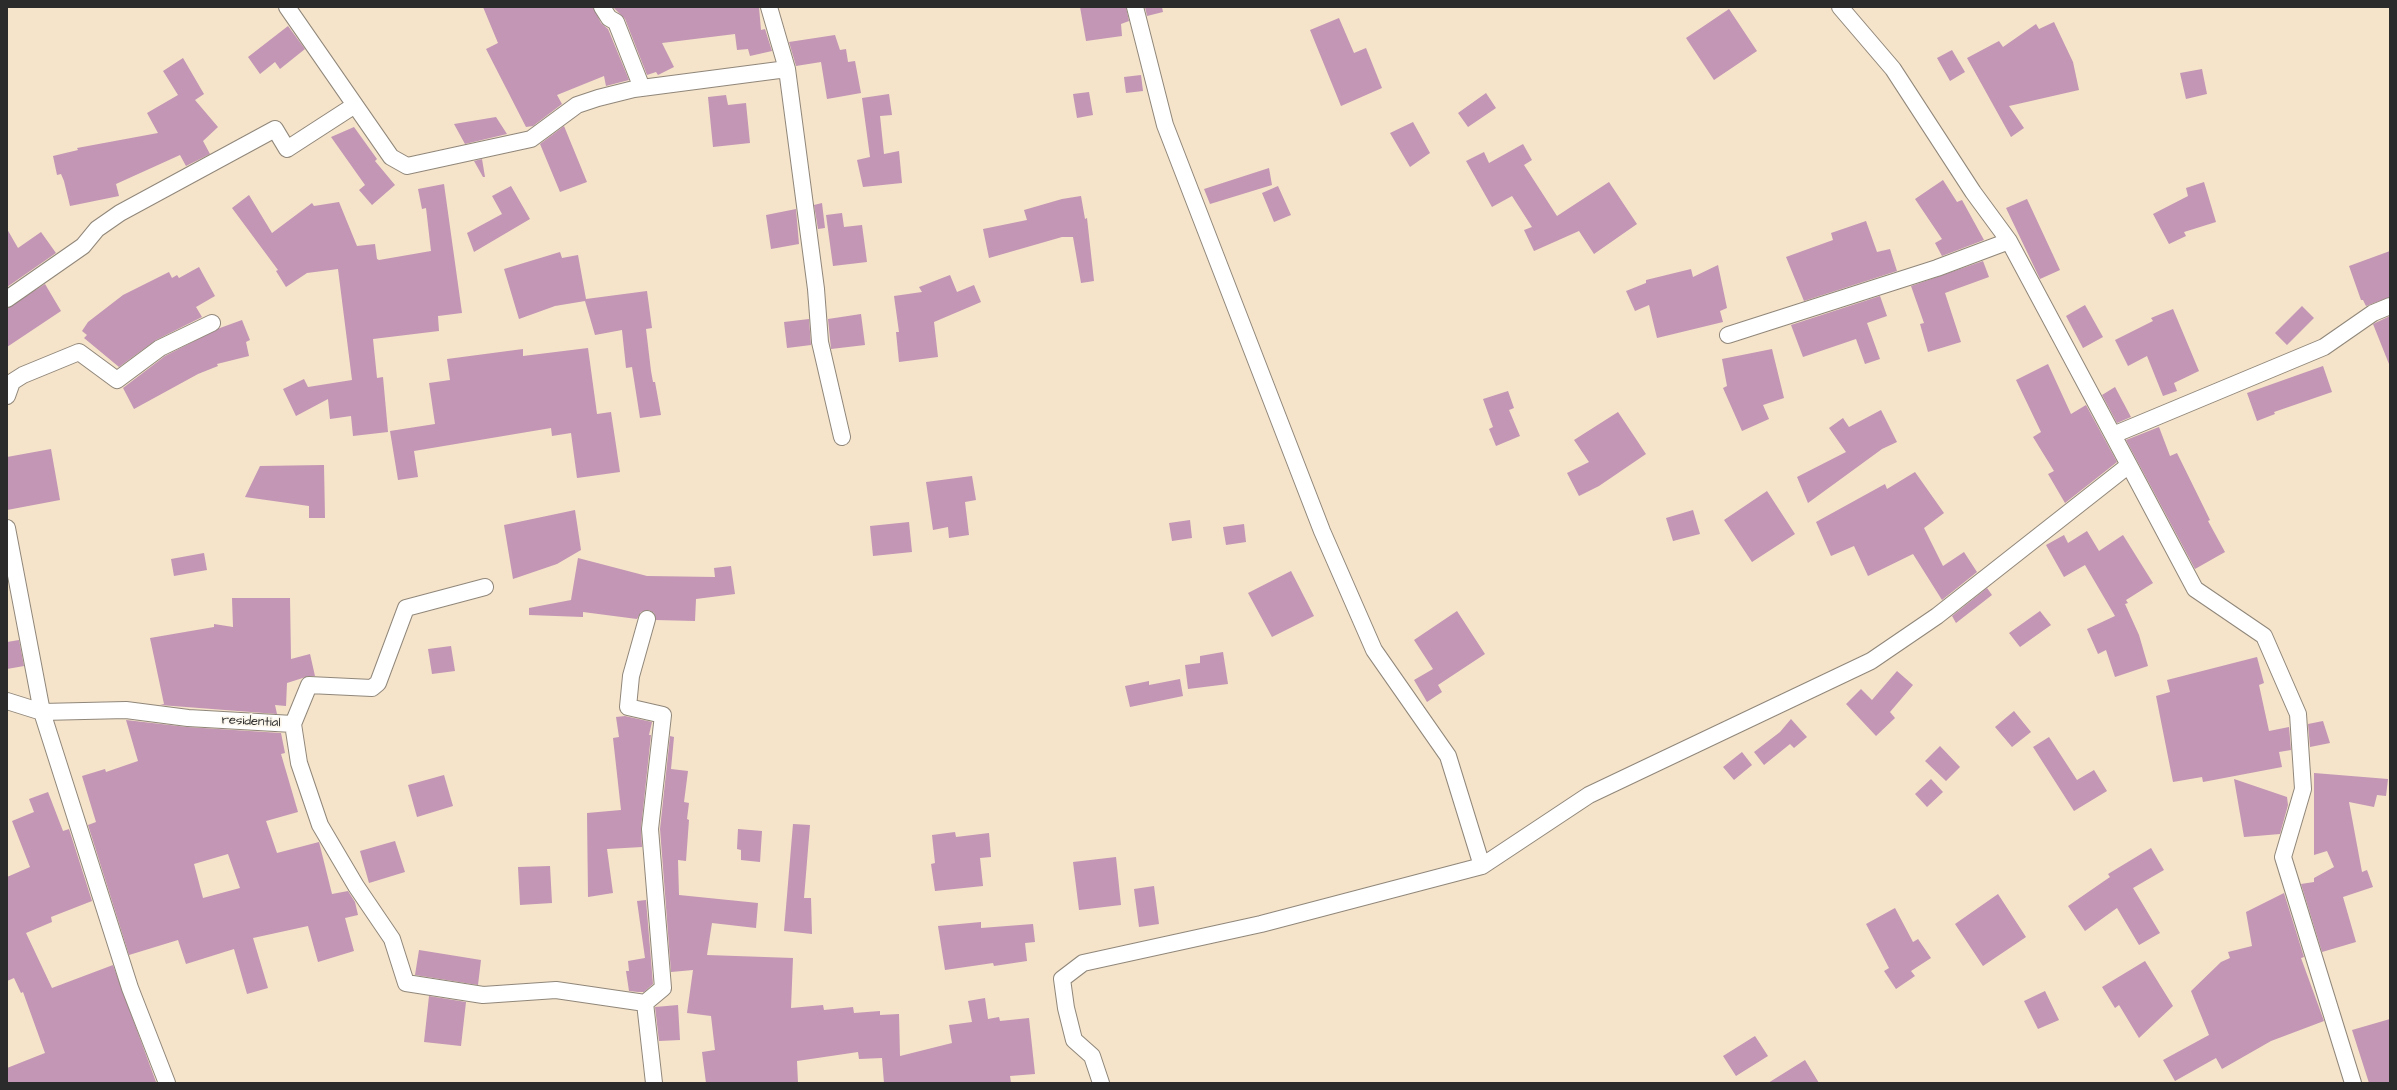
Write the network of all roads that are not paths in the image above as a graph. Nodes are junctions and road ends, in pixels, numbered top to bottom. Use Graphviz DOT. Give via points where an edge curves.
graph roads {
  1 [pos="287,7"];
  2 [pos="602,7"];
  3 [pos="769,7"];
  4 [pos="1135,7"];
  5 [pos="1840,7"];
  6 [pos="787,69"];
  7 [pos="642,88"];
  8 [pos="355,105"];
  9 [pos="2009,241"];
  10 [pos="7,299"];
  11 [pos="2390,306"];
  12 [pos="212,323"];
  13 [pos="1728,335"];
  14 [pos="7,396"];
  15 [pos="2113,435"];
  16 [pos="842,437"];
  17 [pos="2129,465"];
  18 [pos="7,528"];
  19 [pos="485,587"];
  20 [pos="648,619"];
  21 [pos="7,701"];
  22 [pos="42,712"];
  23 [pos="293,724"];
  24 [pos="1482,866"];
  25 [pos="645,1003"];
  26 [pos="167,1083"];
  27 [pos="654,1083"];
  28 [pos="1101,1083"];
  29 [pos="2353,1083"];
  1 -- 8 [label="street"];
  2 -- 7 [label="street" via="616,22"];
  3 -- 6 [label="street"];
  4 -- 24 [label="street" via="1166,125 1322,531 1374,650 1448,756"];
  5 -- 9 [label="street" via="1894,69 1973,192"];
  6 -- 7 [label="street"];
  6 -- 16 [label="street" via="816,289 820,342"];
  7 -- 8 [label="street" via="577,105 531,138 407,166 392,158"];
  8 -- 10 [label="street" via="287,149 275,129 120,213 97,228 83,246"];
  9 -- 13 [label="street" via="1937,268"];
  9 -- 15 [label="street"];
  11 -- 15 [label="street" via="2373,313 2324,347"];
  12 -- 14 [label="street" via="160,348 117,380 79,352 23,375 12,382"];
  15 -- 17 [label="street"];
  17 -- 24 [label="street" via="1937,616 1871,661 1589,796"];
  17 -- 29 [label="street" via="2195,589 2264,636 2298,714 2303,789 2283,857"];
  18 -- 22 [label="street"];
  19 -- 23 [label="street, residential" via="406,608 378,683 372,688 309,685"];
  20 -- 25 [label="street" via="631,676 628,707 663,715 650,830 663,988"];
  21 -- 22 [label="street, residential"];
  22 -- 23 [label="street, residential" via="126,710 188,718"];
  22 -- 26 [label="street" via="130,988"];
  23 -- 25 [label="street" via="299,763 320,825 356,886 392,939 406,983 483,995 556,990"];
  24 -- 28 [label="street" via="1261,924 1083,963 1062,978 1066,1008 1074,1040 1092,1056"];
  25 -- 27 [label="street"];
}
